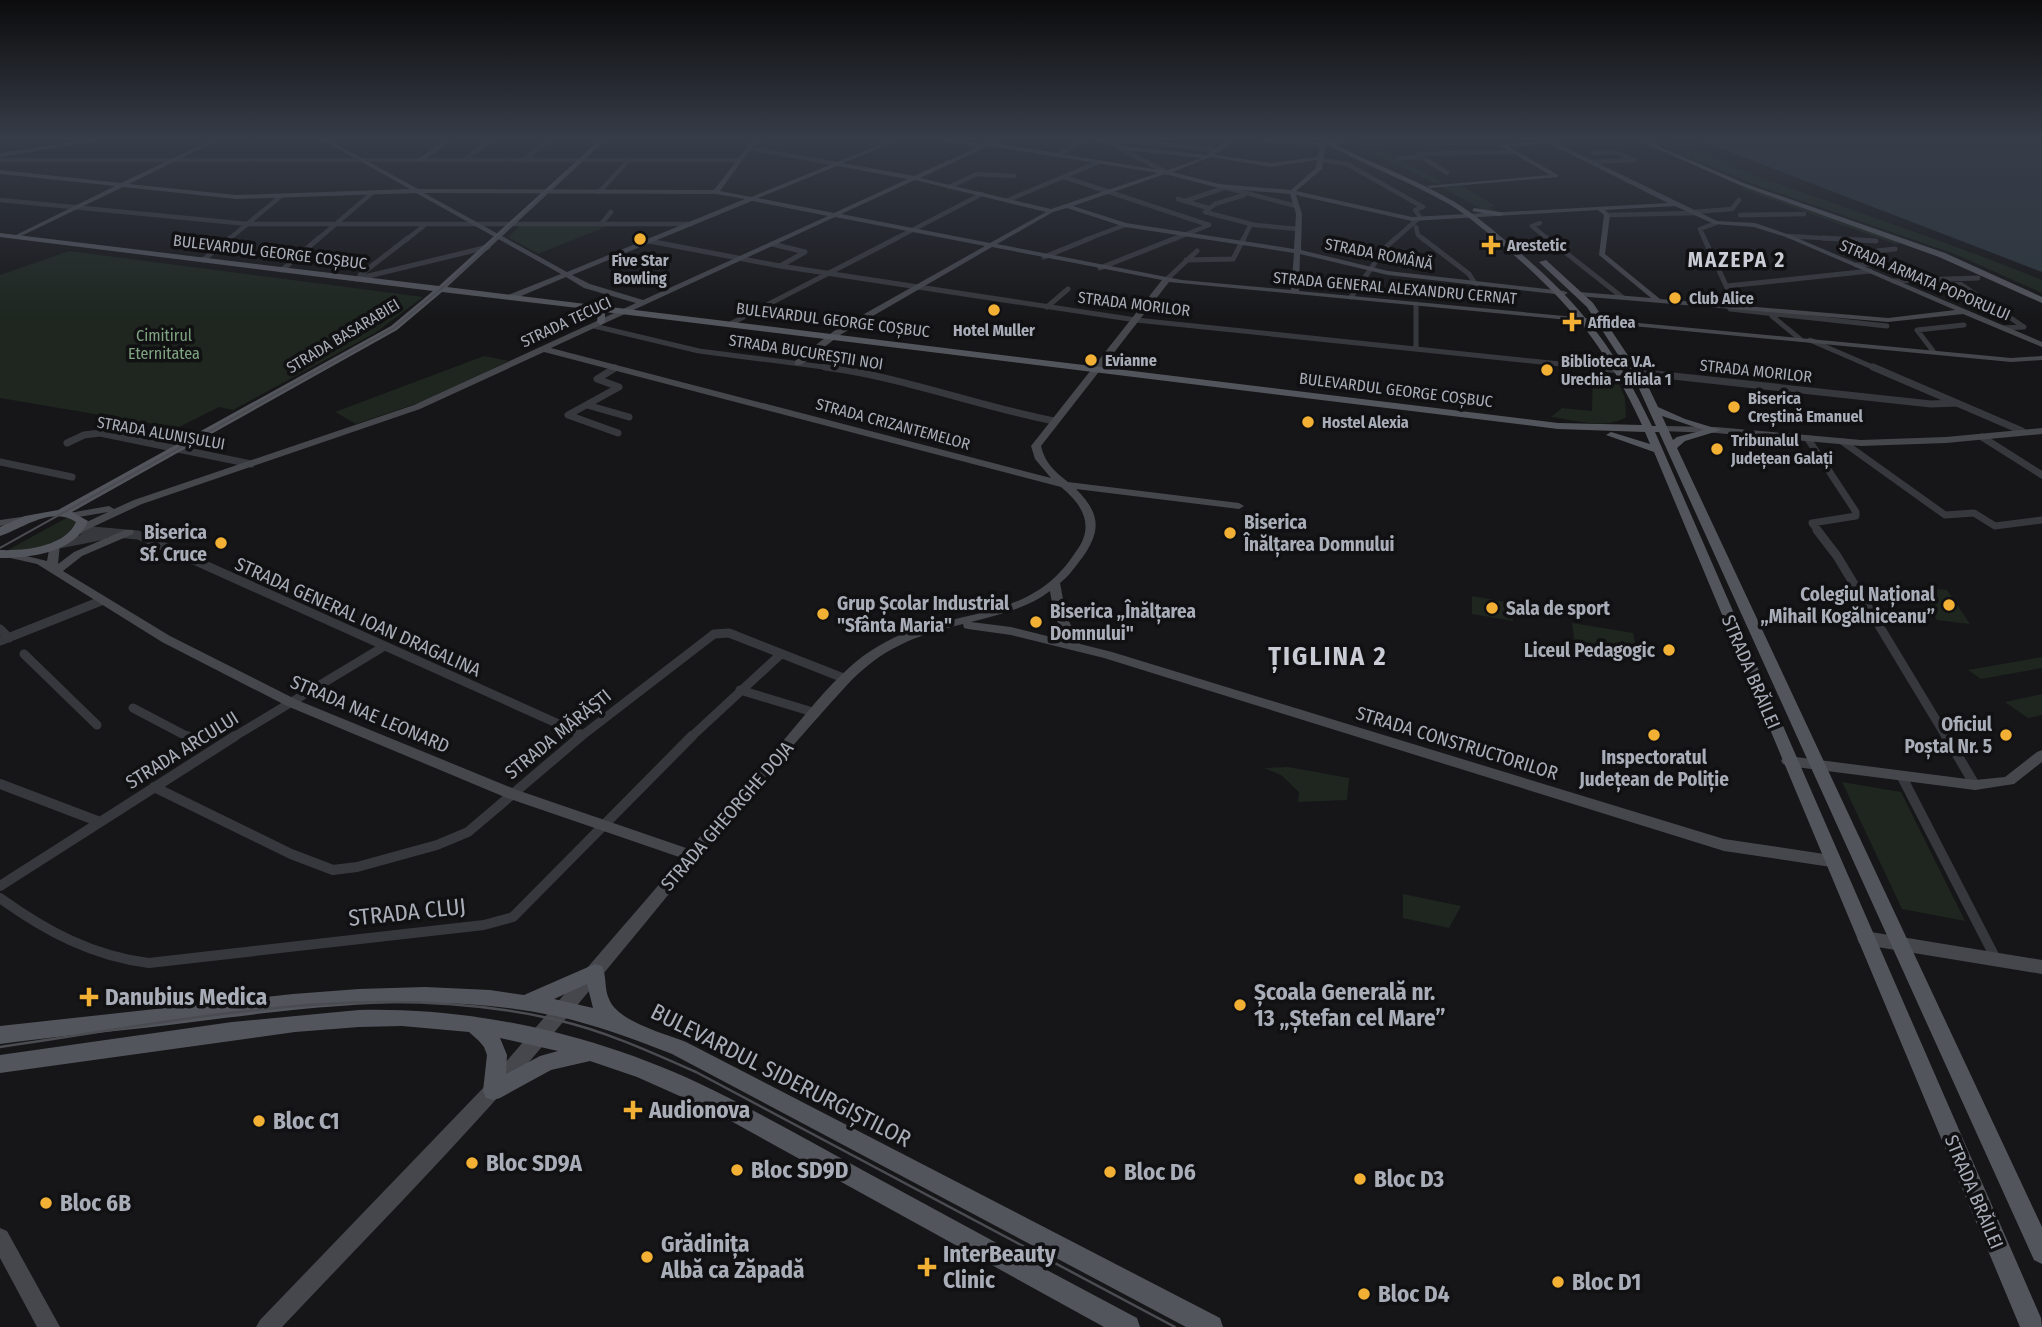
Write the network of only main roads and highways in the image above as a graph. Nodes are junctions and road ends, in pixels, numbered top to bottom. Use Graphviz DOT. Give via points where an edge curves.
graph roads {
  1 [pos="539,199"];
  2 [pos="1434,199"];
  3 [pos="1450,199"];
  4 [pos="1784,199"];
  5 [pos="1476,216"];
  6 [pos="1491,221"];
  7 [pos="0,236"];
  8 [pos="423,286"];
  9 [pos="442,289"];
  10 [pos="2040,299"];
  11 [pos="644,303"];
  12 [pos="596,307"];
  13 [pos="658,314"];
  14 [pos="597,324"];
  15 [pos="1064,365"];
  16 [pos="1123,372"];
  17 [pos="1639,409"];
  18 [pos="1654,410"];
  19 [pos="1568,427"];
  20 [pos="1611,429"];
  21 [pos="1649,429"];
  22 [pos="1663,429"];
  23 [pos="1672,447"];
  24 [pos="1657,450"];
  25 [pos="67,514"];
  26 [pos="0,532"];
  27 [pos="5,554"];
  28 [pos="525,1003"];
  29 [pos="617,1022"];
  30 [pos="466,1023"];
  31 [pos="0,1035"];
  32 [pos="594,1053"];
  33 [pos="0,1064"];
  34 [pos="2042,1252"];
  35 [pos="1128,1327"];
  36 [pos="1211,1327"];
  37 [pos="2032,1327"];
  1 -- 9 [label="main road, STRADA BASARABIEI"];
  2 -- 5 [label="main road" via="1459,213"];
  3 -- 5 [label="main road, STRADA BRĂILEI"];
  4 -- 10 [label="main road" via="1942,254"];
  5 -- 6 [label="main road, STRADA BRĂILEI"];
  5 -- 6 [label="main road" via="1500,214"];
  5 -- 17 [label="main road, STRADA BRĂILEI" via="1587,319"];
  6 -- 18 [label="main road, STRADA BRĂILEI" via="1580,294 1636,372"];
  7 -- 8 [label="main road, BULEVARDUL GEORGE COȘBUC"];
  8 -- 9 [label="main road, BULEVARDUL GEORGE COȘBUC"];
  8 -- 9 [label="main road"];
  9 -- 12 [label="main road, BULEVARDUL GEORGE COȘBUC"];
  9 -- 25 [label="main road, STRADA BASARABIEI" via="378,337"];
  11 -- 13 [label="main road"];
  12 -- 13 [label="main road, BULEVARDUL GEORGE COȘBUC"];
  12 -- 14 [label="main road" via="602,313"];
  13 -- 15 [label="main road, BULEVARDUL GEORGE COȘBUC"];
  15 -- 16 [label="main road, BULEVARDUL GEORGE COȘBUC"];
  15 -- 16 [label="main road" via="1084,373 1088,380"];
  16 -- 19 [label="main road, BULEVARDUL GEORGE COȘBUC"];
  17 -- 20 [label="main road" via="1634,420"];
  17 -- 21 [label="main road, STRADA BRĂILEI"];
  18 -- 22 [label="main road, STRADA BRĂILEI"];
  18 -- 23 [label="main road" via="1716,430 1689,435"];
  19 -- 20 [label="main road, BULEVARDUL GEORGE COȘBUC"];
  19 -- 24 [label="main road" via="1633,440"];
  20 -- 21 [label="main road, BULEVARDUL GEORGE COȘBUC"];
  21 -- 22 [label="main road, BULEVARDUL GEORGE COȘBUC"];
  21 -- 24 [label="main road, STRADA BRĂILEI"];
  22 -- 23 [label="main road, STRADA BRĂILEI"];
  23 -- 34 [label="main road, STRADA BRĂILEI"];
  24 -- 37 [label="main road, STRADA BRĂILEI"];
  25 -- 26 [label="main road, STRADA BASARABIEI" via="35,517"];
  25 -- 27 [label="main road" via="82,520 78,530 55,544"];
  28 -- 29 [label="main road, BULEVARDUL SIDERURGIȘTILOR"];
  28 -- 29 [label="main road" via="595,972 600,1004"];
  28 -- 31 [label="main road, BULEVARDUL SIDERURGIȘTILOR" via="422,995 347,996"];
  29 -- 36 [label="main road, BULEVARDUL SIDERURGIȘTILOR" via="704,1060"];
  30 -- 32 [label="main road"];
  30 -- 32 [label="main road" via="489,1035 496,1045 493,1091 547,1062"];
  30 -- 33 [label="main road" via="401,1018 306,1022"];
  32 -- 35 [label="main road" via="719,1102"];
}
